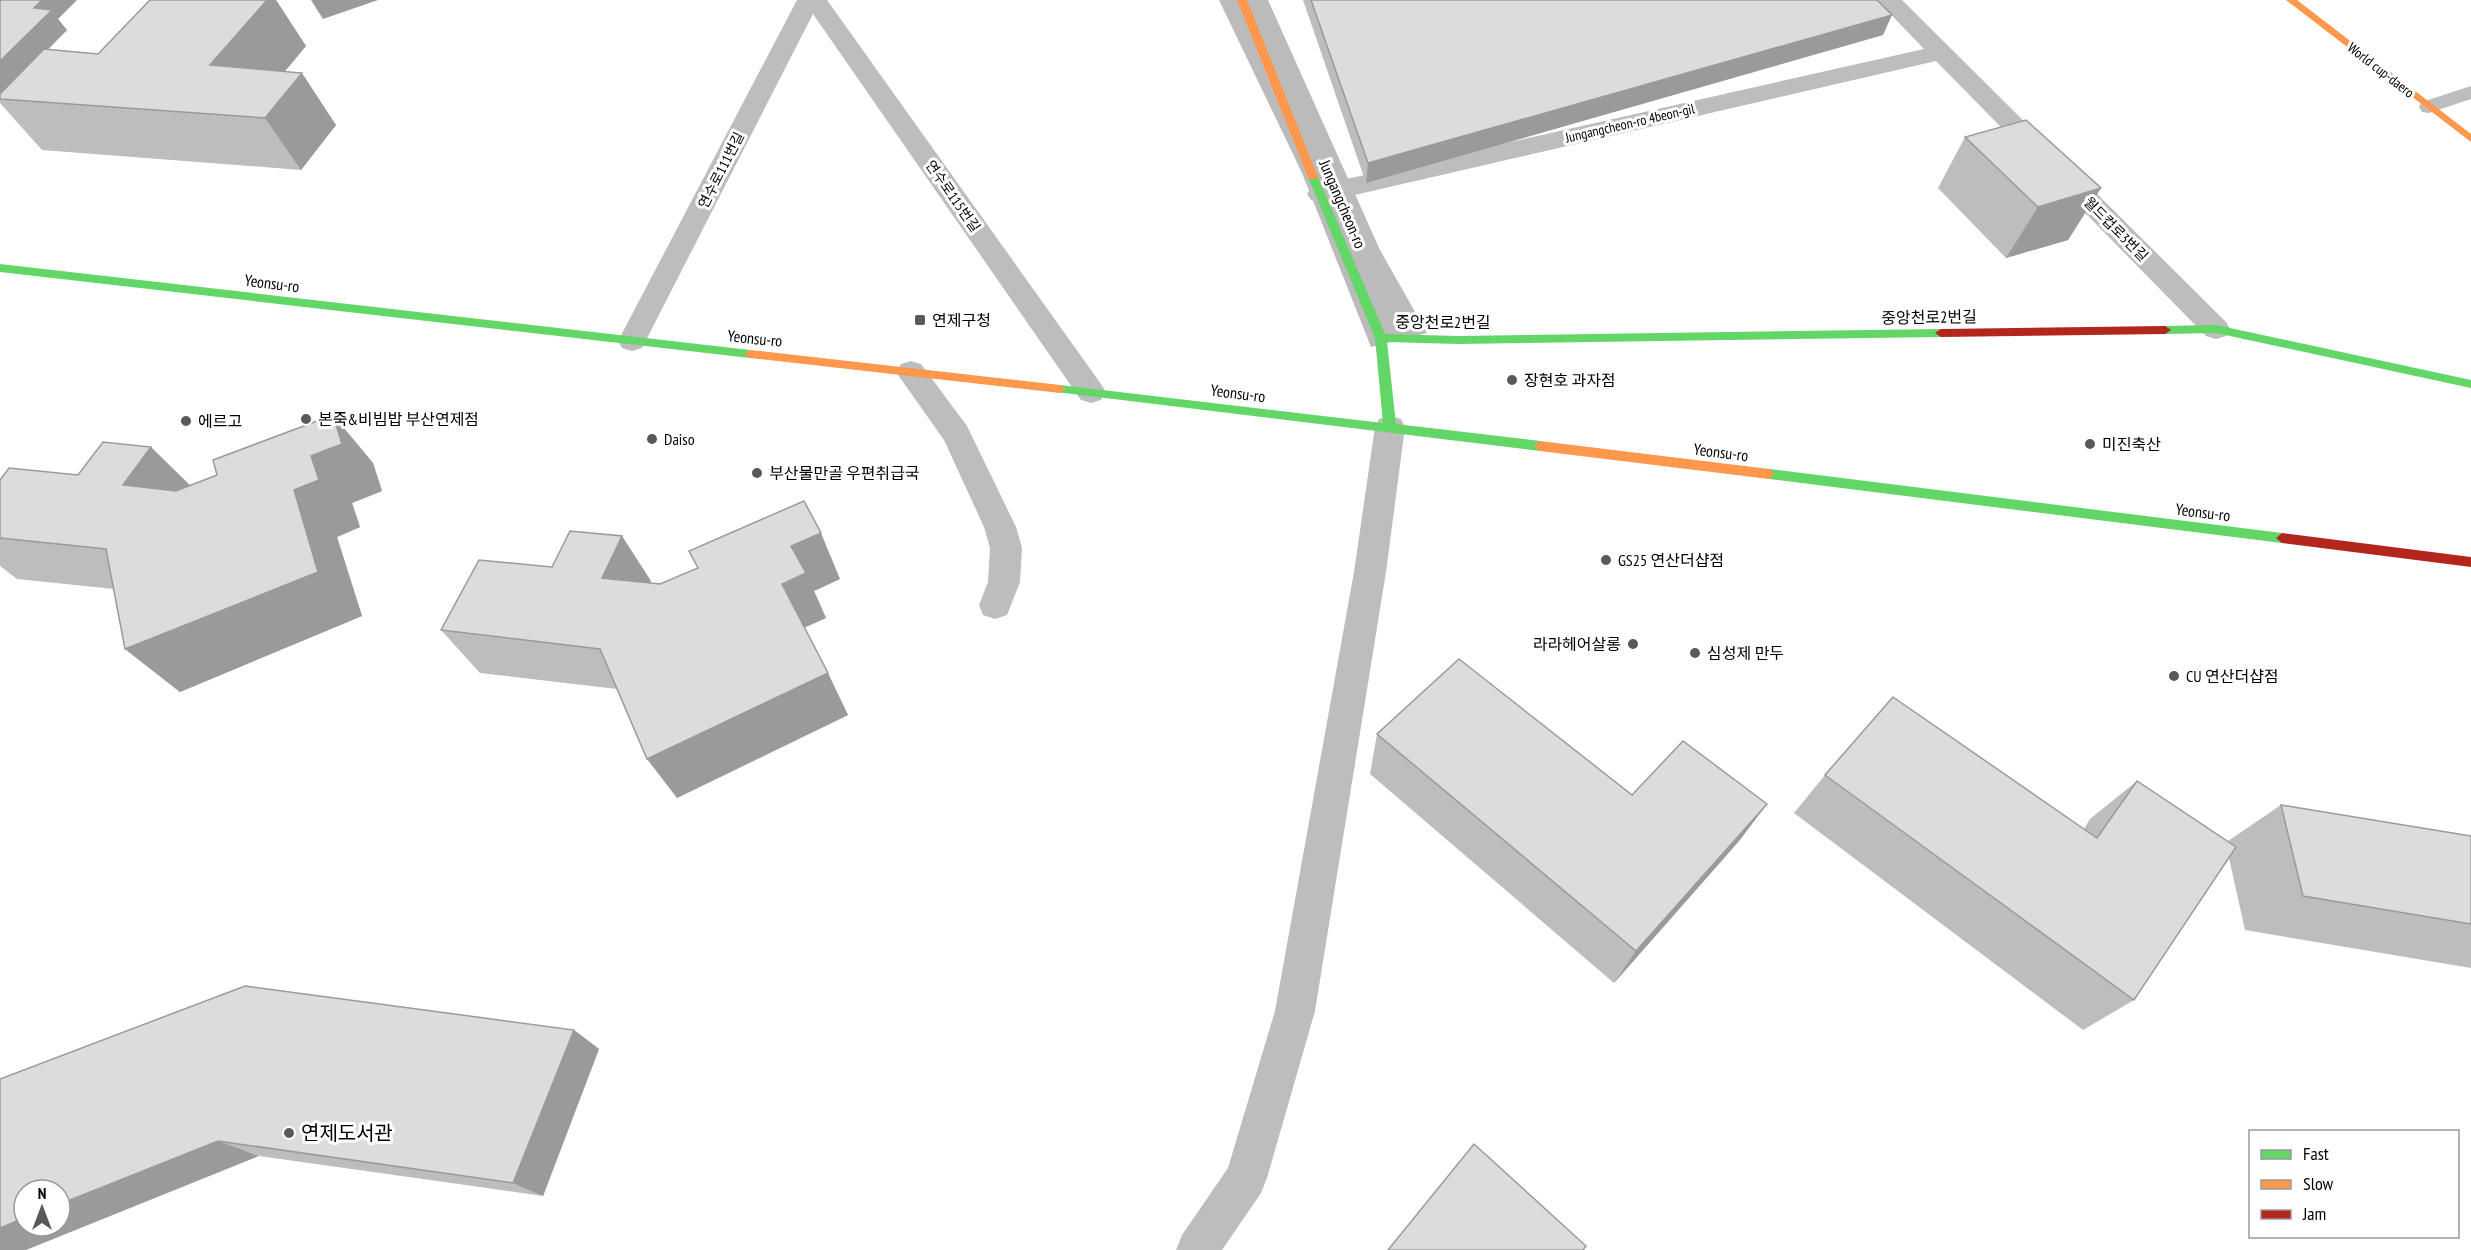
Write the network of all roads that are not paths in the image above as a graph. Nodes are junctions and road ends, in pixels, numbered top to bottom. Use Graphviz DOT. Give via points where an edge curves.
graph roads {
  1 [pos="809,0"];
  2 [pos="815,0"];
  3 [pos="1242,0"];
  4 [pos="1889,0"];
  5 [pos="2291,0"];
  6 [pos="1940,52"];
  7 [pos="2471,92"];
  8 [pos="2429,106"];
  9 [pos="2471,139"];
  10 [pos="1320,194"];
  11 [pos="0,268"];
  12 [pos="50,273"];
  13 [pos="20,283"];
  14 [pos="2216,329"];
  15 [pos="1381,338"];
  16 [pos="632,340"];
  17 [pos="911,372"];
  18 [pos="2471,384"];
  19 [pos="1091,392"];
  20 [pos="1390,427"];
  21 [pos="2471,561"];
  22 [pos="996,605"];
  23 [pos="1197,1250"];
  1 -- 16 [label="street, 연수로111번길"];
  2 -- 19 [label="street, 연수로115번길"];
  3 -- 10 [label="main road, Jungangcheon-ro"];
  4 -- 6 [label="street, 월드컵로3번길"];
  5 -- 8 [label="main road, World cup-daero"];
  6 -- 10 [label="street, Jungangcheon-ro 4beon-gil"];
  6 -- 14 [label="street, 월드컵로3번길"];
  7 -- 8 [label="lane"];
  8 -- 9 [label="main road, World cup-daero"];
  10 -- 15 [label="main road, Jungangcheon-ro"];
  11 -- 12 [label="main road, Yeonsu-ro"];
  12 -- 13 [label="main road"];
  12 -- 16 [label="main road, Yeonsu-ro"];
  14 -- 15 [label="main road, 중앙천로2번길"];
  14 -- 18 [label="main road, 중앙천로2번길"];
  15 -- 20 [label="main road, Jungangcheon-ro"];
  16 -- 17 [label="main road, Yeonsu-ro"];
  17 -- 19 [label="main road, Yeonsu-ro"];
  17 -- 22 [label="street" via="956,434 1000,527 1006,548 1004,582"];
  19 -- 20 [label="main road, Yeonsu-ro"];
  20 -- 21 [label="main road, Yeonsu-ro"];
  20 -- 23 [label="street" via="1370,572 1295,1011 1246,1178"];
}
